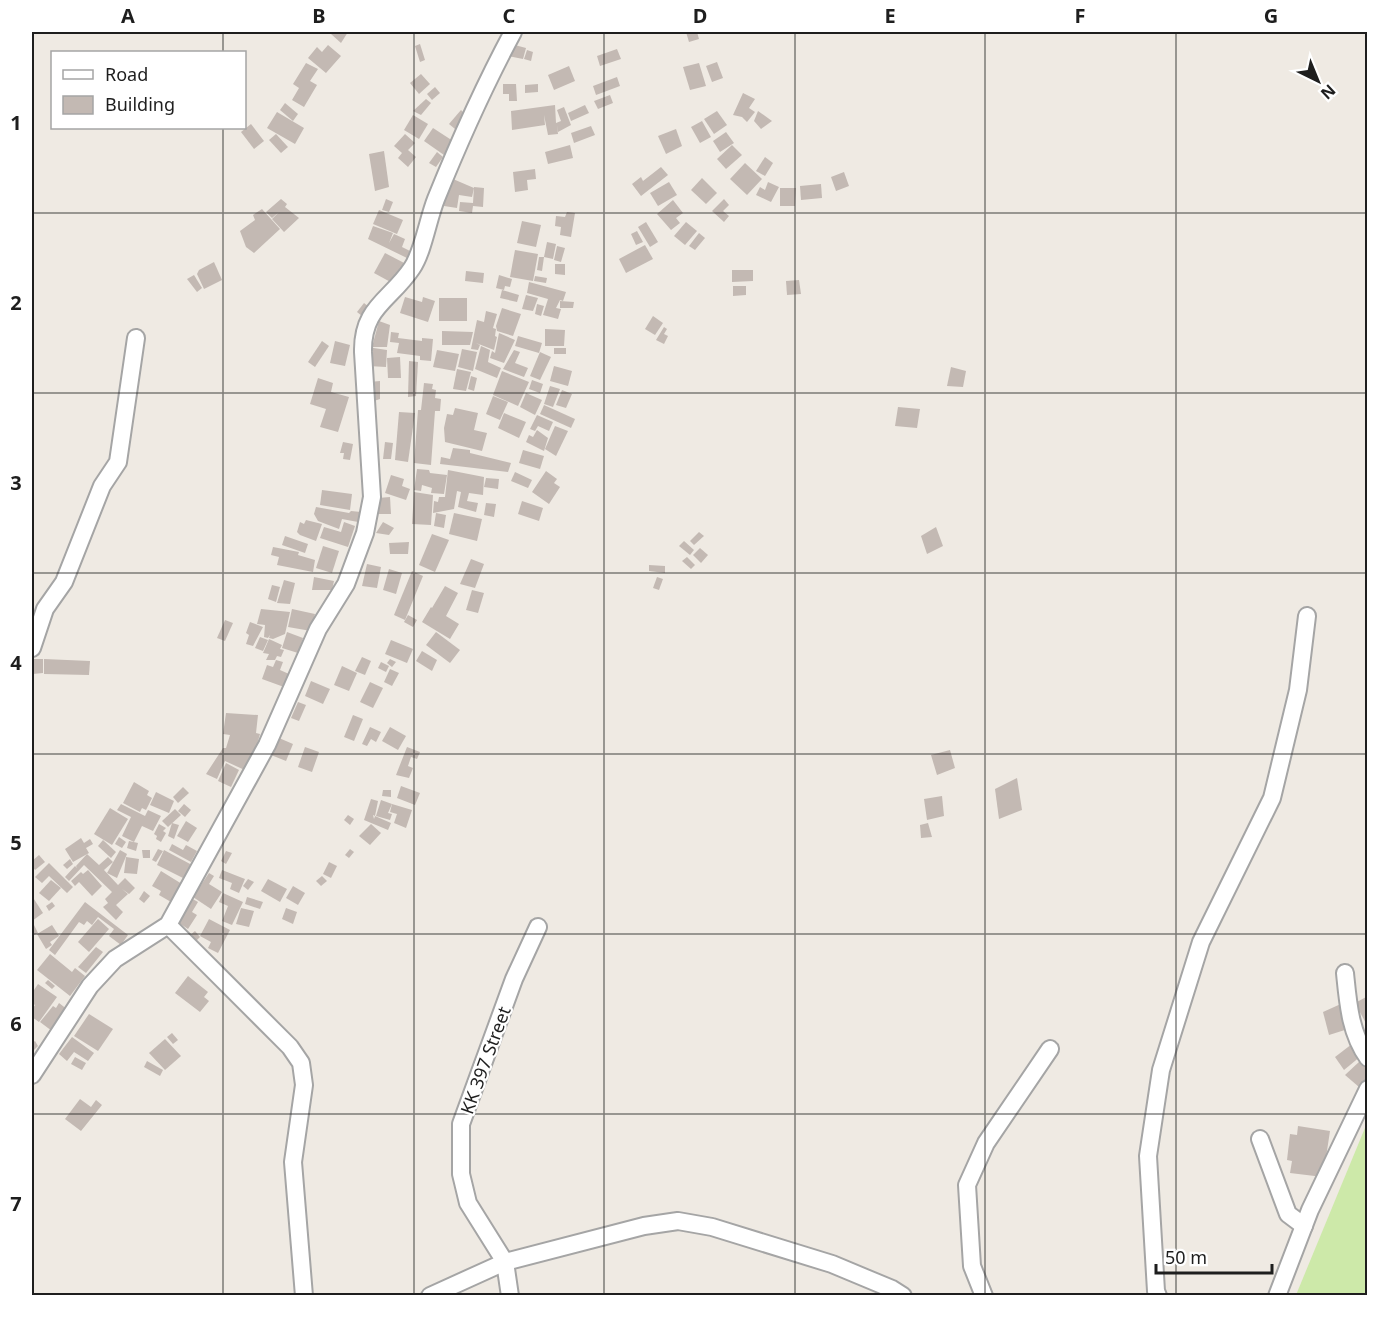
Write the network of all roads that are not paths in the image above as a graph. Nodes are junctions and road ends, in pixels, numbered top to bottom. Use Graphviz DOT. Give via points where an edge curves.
graph roads {
  1 [pos="513,32"];
  2 [pos="136,338"];
  3 [pos="1307,616"];
  4 [pos="32,648"];
  5 [pos="168,925"];
  6 [pos="538,927"];
  7 [pos="1345,973"];
  8 [pos="1050,1049"];
  9 [pos="1368,1058"];
  10 [pos="32,1075"];
  11 [pos="1368,1089"];
  12 [pos="1260,1139"];
  13 [pos="1304,1226"];
  14 [pos="505,1262"];
  15 [pos="304,1296"];
  16 [pos="430,1296"];
  17 [pos="510,1296"];
  18 [pos="903,1296"];
  19 [pos="984,1296"];
  20 [pos="1158,1296"];
  21 [pos="1276,1296"];
  1 -- 5 [label="street" via="457,146 414,266 367,321 363,352 372,497 351,573 318,629 267,745"];
  2 -- 4 [label="street" via="118,462 102,486 64,582 45,609"];
  3 -- 20 [label="street" via="1298,690 1272,798 1202,942 1161,1070 1148,1156"];
  5 -- 10 [label="street" via="115,959 90,986"];
  5 -- 15 [label="street" via="290,1047 301,1063 303,1085 294,1162"];
  6 -- 14 [label="street, KK 397 Street" via="514,979 461,1124 461,1174 468,1203"];
  7 -- 9 [label="street" via="1350,1016"];
  8 -- 19 [label="street" via="986,1143 967,1185 972,1266"];
  11 -- 13 [label="street"];
  12 -- 13 [label="street" via="1288,1214"];
  13 -- 21 [label="street"];
  14 -- 16 [label="street"];
  14 -- 17 [label="street, KK 397 Street"];
  14 -- 18 [label="street" via="678,1221 712,1227 832,1264"];
}
